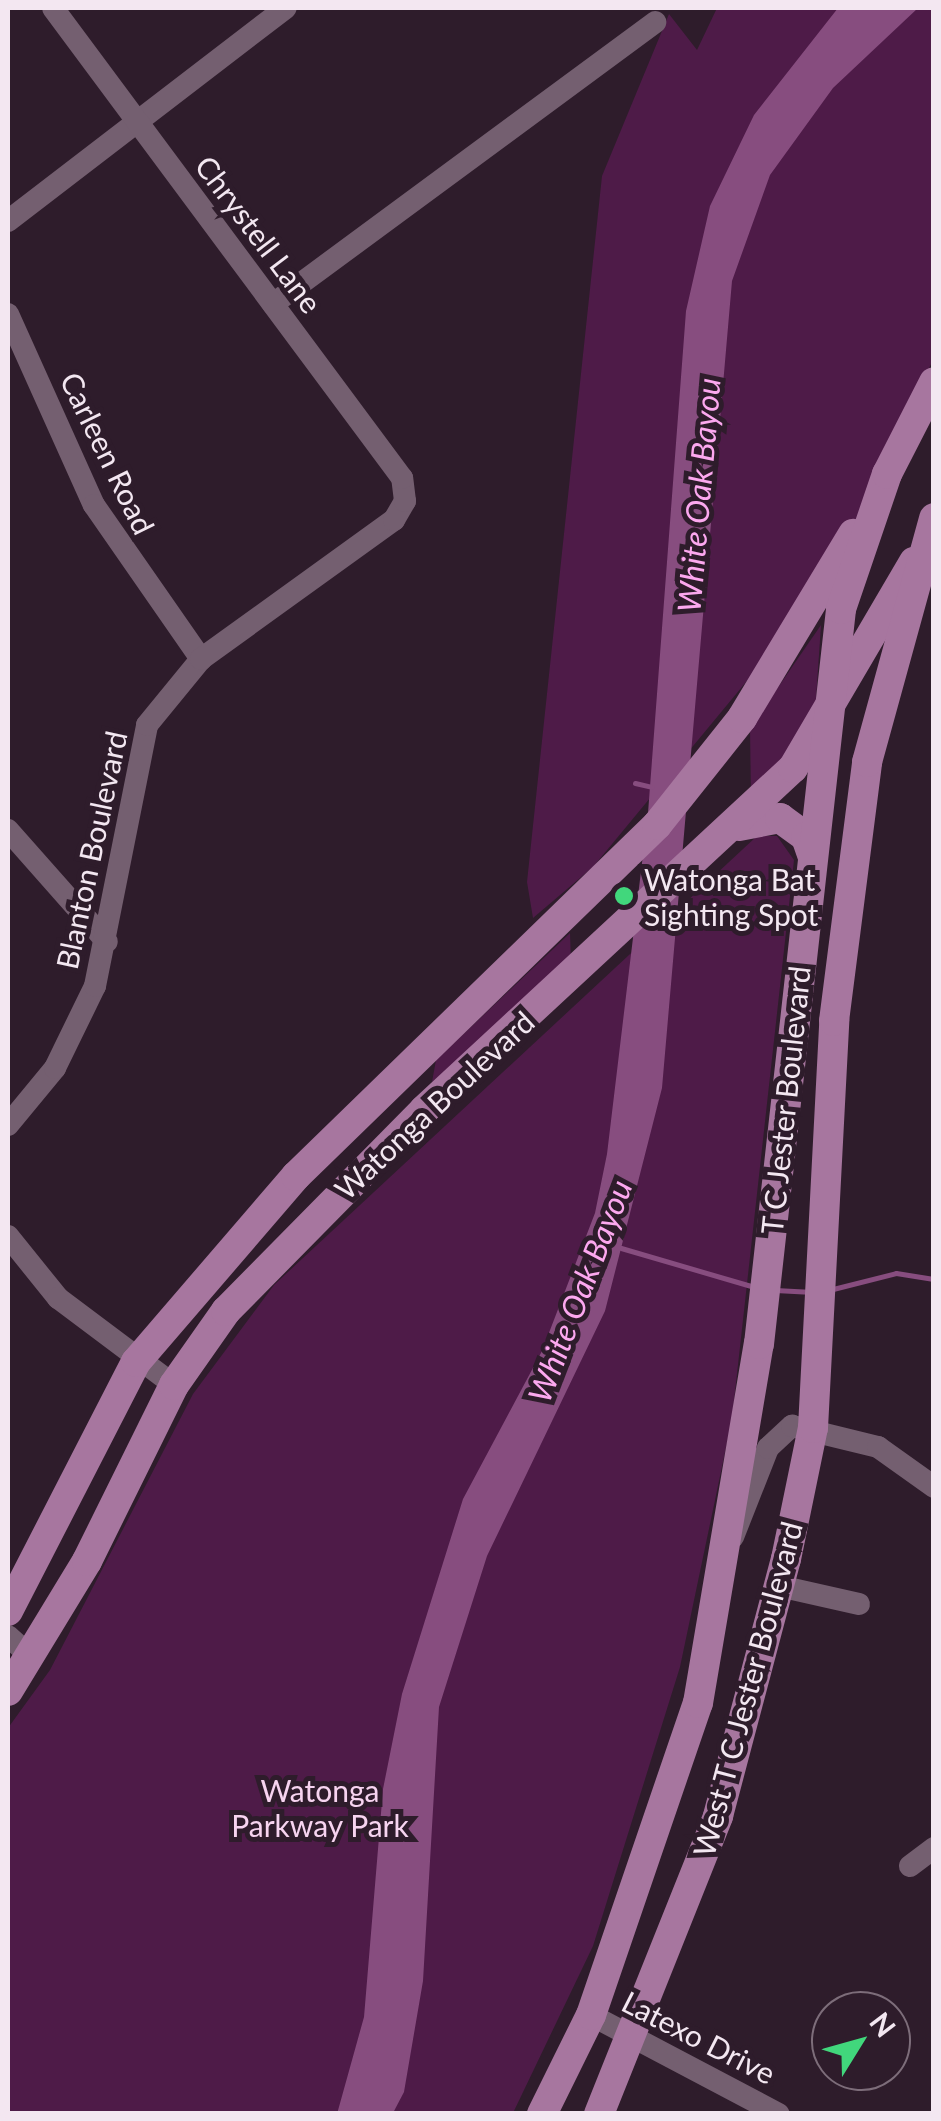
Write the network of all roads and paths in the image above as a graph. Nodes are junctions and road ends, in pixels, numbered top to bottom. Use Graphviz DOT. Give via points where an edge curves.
graph roads {
  1 [pos="52,8"];
  2 [pos="286,8"];
  3 [pos="655,22"];
  4 [pos="137,120"];
  5 [pos="8,221"];
  6 [pos="273,304"];
  7 [pos="8,314"];
  8 [pos="934,382"];
  9 [pos="887,474"];
  10 [pos="405,502"];
  11 [pos="934,518"];
  12 [pos="914,562"];
  13 [pos="923,607"];
  14 [pos="201,659"];
  15 [pos="825,726"];
  16 [pos="739,826"];
  17 [pos="8,830"];
  18 [pos="813,858"];
  19 [pos="107,942"];
  20 [pos="795,1014"];
  21 [pos="834,1022"];
  22 [pos="396,1081"];
  23 [pos="424,1110"];
  24 [pos="8,1125"];
  25 [pos="8,1236"];
  26 [pos="136,1362"];
  27 [pos="174,1386"];
  28 [pos="813,1428"];
  29 [pos="934,1486"];
  30 [pos="733,1537"];
  31 [pos="780,1586"];
  32 [pos="859,1604"];
  33 [pos="8,1611"];
  34 [pos="8,1636"];
  35 [pos="32,1657"];
  36 [pos="8,1691"];
  37 [pos="934,1848"];
  38 [pos="910,1866"];
  39 [pos="591,2014"];
  40 [pos="634,2034"];
  41 [pos="542,2114"];
  42 [pos="599,2114"];
  43 [pos="779,2114"];
  1 -- 4 [label="street, Chrystell Lane"];
  2 -- 4 [label="street"];
  3 -- 6 [label="street"];
  4 -- 5 [label="street"];
  4 -- 6 [label="street, Chrystell Lane"];
  6 -- 10 [label="street, Chrystell Lane" via="402,478"];
  7 -- 14 [label="street, Carleen Road" via="94,506"];
  8 -- 9 [label="main road, T C Jester Boulevard"];
  9 -- 15 [label="main road, T C Jester Boulevard" via="840,609"];
  9 -- 22 [label="main road, Watonga Boulevard" via="742,718 657,825"];
  10 -- 14 [label="street, Blanton Boulevard" via="394,520"];
  11 -- 12 [label="main road, T C Jester Boulevard"];
  12 -- 13 [label="main road, T C Jester Boulevard"];
  12 -- 15 [label="main road, Watonga Boulevard"];
  13 -- 21 [label="main road, T C Jester Boulevard" via="867,762"];
  14 -- 19 [label="street, Blanton Boulevard" via="166,697 136,753"];
  15 -- 16 [label="main road, Watonga Boulevard"];
  15 -- 18 [label="main road, T C Jester Boulevard"];
  16 -- 18 [label="main road" via="780,818 799,828"];
  16 -- 23 [label="main road, Watonga Boulevard"];
  17 -- 19 [label="street"];
  18 -- 20 [label="main road, T C Jester Boulevard"];
  19 -- 24 [label="street, Blanton Boulevard" via="77,1031"];
  20 -- 21 [label="main road"];
  20 -- 30 [label="main road, T C Jester Boulevard"];
  21 -- 28 [label="main road, T C Jester Boulevard"];
  22 -- 23 [label="main road"];
  22 -- 26 [label="main road, Watonga Boulevard" via="296,1176"];
  23 -- 27 [label="main road, Watonga Boulevard" via="282,1248"];
  25 -- 26 [label="street" via="58,1298"];
  26 -- 27 [label="street"];
  26 -- 33 [label="main road, Watonga Boulevard"];
  27 -- 35 [label="main road, Watonga Boulevard"];
  28 -- 29 [label="street" via="878,1446"];
  28 -- 30 [label="street" via="778,1432"];
  28 -- 31 [label="main road, West T C Jester Boulevard"];
  30 -- 39 [label="main road, West T C Jester Boulevard" via="698,1703"];
  31 -- 32 [label="street"];
  31 -- 40 [label="main road, West T C Jester Boulevard" via="718,1816"];
  34 -- 35 [label="street"];
  35 -- 36 [label="main road, Watonga Boulevard"];
  37 -- 38 [label="street"];
  39 -- 40 [label="street, Latexo Drive"];
  39 -- 41 [label="main road, West T C Jester Boulevard"];
  40 -- 42 [label="main road, West T C Jester Boulevard"];
  40 -- 43 [label="street, Latexo Drive"];
}
